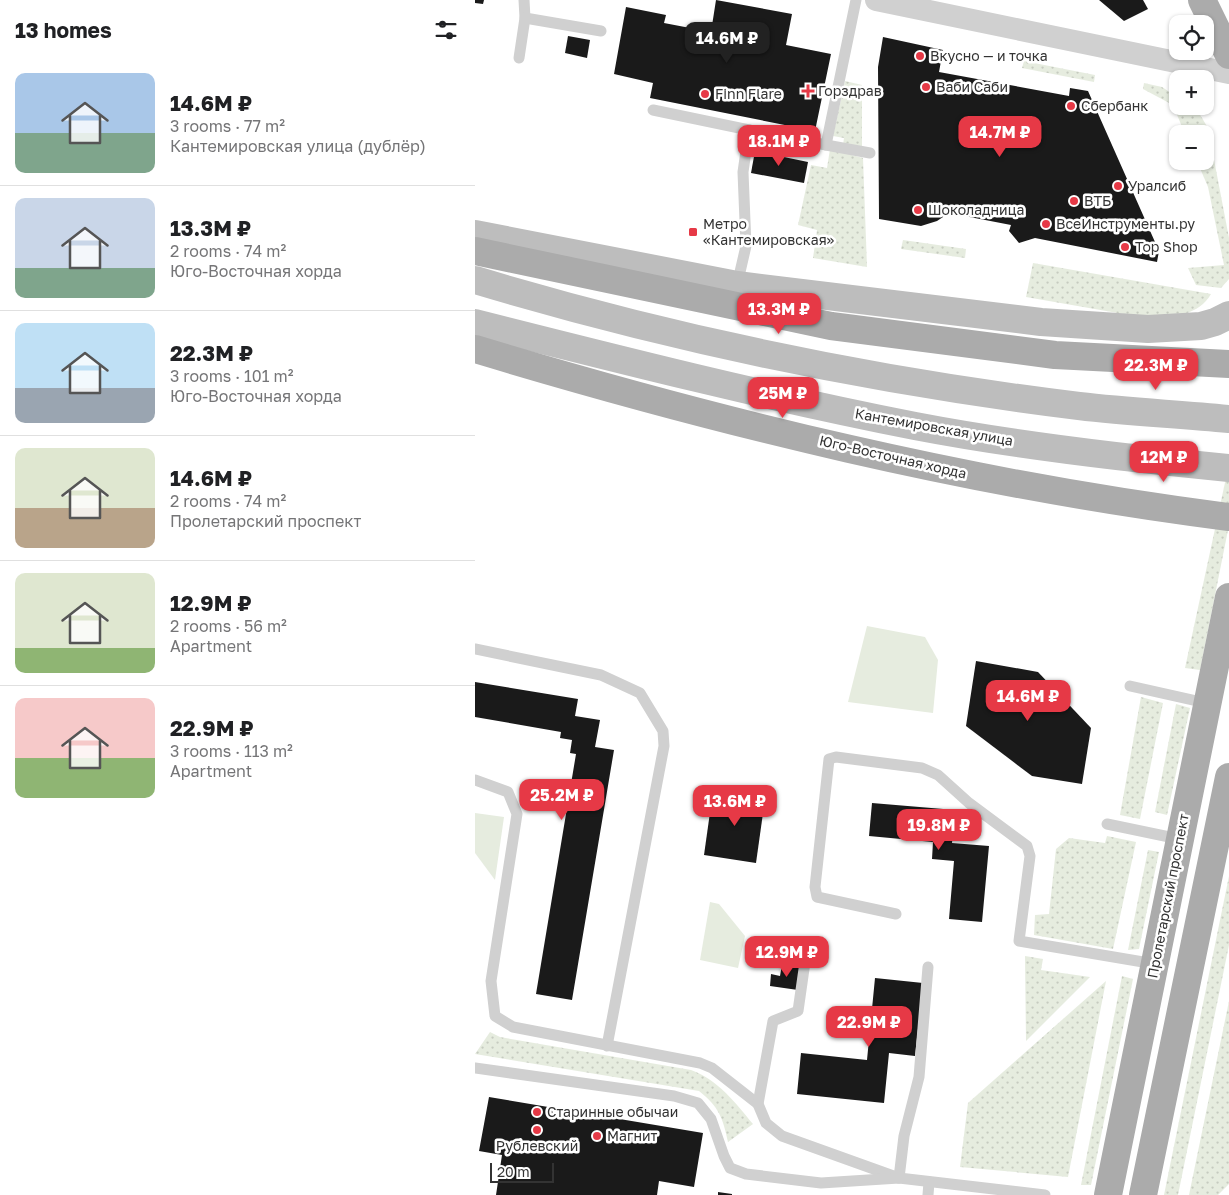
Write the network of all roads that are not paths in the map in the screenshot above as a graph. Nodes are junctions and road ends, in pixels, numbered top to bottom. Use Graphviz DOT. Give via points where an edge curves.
graph roads {
  1 [pos="525,0"];
  2 [pos="856,0"];
  3 [pos="876,0"];
  4 [pos="1202,0"];
  5 [pos="525,18"];
  6 [pos="601,31"];
  7 [pos="1229,55"];
  8 [pos="519,58"];
  9 [pos="1229,73"];
  10 [pos="653,110"];
  11 [pos="749,130"];
  12 [pos="826,144"];
  13 [pos="870,153"];
  14 [pos="475,234"];
  15 [pos="475,251"];
  16 [pos="475,280"];
  17 [pos="737,285"];
  18 [pos="1229,315"];
  19 [pos="475,323"];
  20 [pos="475,349"];
  21 [pos="1229,364"];
  22 [pos="1229,419"];
  23 [pos="1229,468"];
  24 [pos="1229,517"];
  25 [pos="1229,597"];
  26 [pos="475,649"];
  27 [pos="1130,686"];
  28 [pos="1206,702"];
  29 [pos="1229,777"];
  30 [pos="475,780"];
  31 [pos="1107,824"];
  32 [pos="1179,839"];
  33 [pos="896,914"];
  34 [pos="805,962"];
  35 [pos="1155,964"];
  36 [pos="928,967"];
  37 [pos="607,1046"];
  38 [pos="475,1068"];
  39 [pos="758,1104"];
  40 [pos="899,1178"];
  41 [pos="929,1182"];
  42 [pos="820,1189"];
  43 [pos="1031,1194"];
  44 [pos="927,1195"];
  45 [pos="1045,1195"];
  46 [pos="1108,1195"];
  47 [pos="1143,1195"];
  1 -- 5 [label="lane"];
  2 -- 12 [label="lane"];
  3 -- 9 [label="street"];
  4 -- 7 [label="main road"];
  5 -- 6 [label="lane"];
  5 -- 8 [label="lane"];
  10 -- 11 [label="lane"];
  11 -- 12 [label="lane"];
  11 -- 17 [label="lane" via="743,172 746,246"];
  12 -- 13 [label="lane"];
  14 -- 17 [label="main road"];
  15 -- 21 [label="main road" via="831,326 1055,356"];
  16 -- 22 [label="main road" via="738,348 881,377 1079,406"];
  17 -- 18 [label="main road" via="1041,322 1148,330 1201,326"];
  19 -- 23 [label="main road, Кантемировская улица" via="669,372 916,426 1103,456"];
  20 -- 24 [label="main road, Юго-Восточная хорда" via="611,390 973,475 1097,498"];
  25 -- 28 [label="main road, Пролетарский проспект"];
  26 -- 37 [label="lane" via="601,675 640,693 663,730 664,746"];
  27 -- 28 [label="lane"];
  28 -- 32 [label="main road, Пролетарский проспект"];
  29 -- 47 [label="main road"];
  30 -- 37 [label="lane" via="508,792 517,814 491,981 495,1016 513,1027"];
  31 -- 32 [label="lane"];
  32 -- 35 [label="main road, Пролетарский проспект"];
  33 -- 35 [label="lane" via="817,897 816,878 829,759 836,757 922,768 938,775 969,803 1027,846 1030,856 1019,941"];
  34 -- 39 [label="lane" via="798,1011 773,1021"];
  35 -- 46 [label="main road, Пролетарский проспект"];
  36 -- 40 [label="lane" via="919,1078 904,1136"];
  37 -- 39 [label="lane" via="700,1063 712,1068"];
  38 -- 42 [label="lane" via="674,1096 698,1103 711,1119 730,1168"];
  39 -- 40 [label="lane" via="767,1123 782,1136"];
  40 -- 41 [label="lane"];
  40 -- 42 [label="lane"];
  41 -- 43 [label="lane"];
  41 -- 44 [label="lane"];
  43 -- 45 [label="lane"];
}
